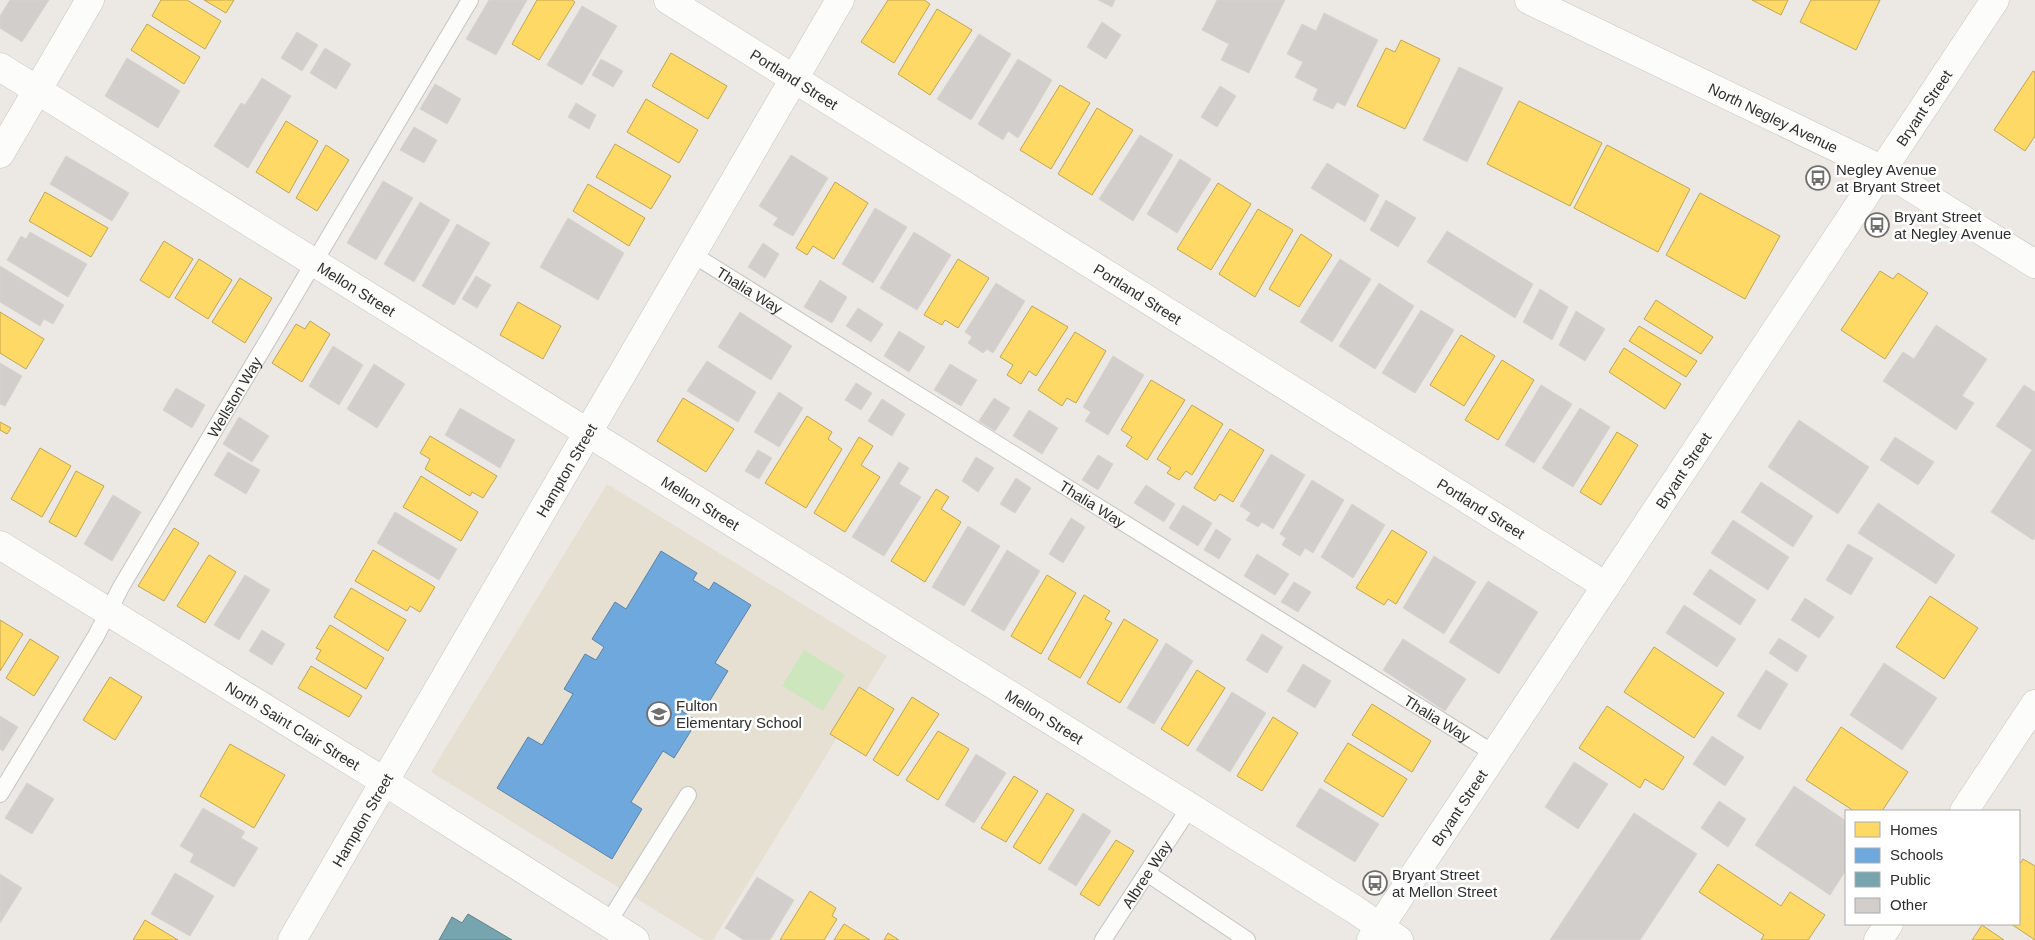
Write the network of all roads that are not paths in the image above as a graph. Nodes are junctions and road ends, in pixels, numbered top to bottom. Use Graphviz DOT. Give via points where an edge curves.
graph roads {
  1 [pos="90,0"];
  2 [pos="470,0"];
  3 [pos="668,0"];
  4 [pos="840,0"];
  5 [pos="1530,0"];
  6 [pos="1996,0"];
  7 [pos="0,67"];
  8 [pos="794,79"];
  9 [pos="38,90"];
  10 [pos="0,154"];
  11 [pos="1883,170"];
  12 [pos="692,254"];
  13 [pos="313,262"];
  14 [pos="2035,264"];
  15 [pos="588,433"];
  16 [pos="0,544"];
  17 [pos="1606,586"];
  18 [pos="108,612"];
  19 [pos="2035,704"];
  20 [pos="1494,754"];
  21 [pos="385,782"];
  22 [pos="0,794"];
  23 [pos="688,796"];
  24 [pos="1190,807"];
  25 [pos="1965,810"];
  26 [pos="1147,873"];
  27 [pos="608,923"];
  28 [pos="1888,925"];
  29 [pos="1383,936"];
  30 [pos="292,940"];
  31 [pos="635,940"];
  32 [pos="1103,940"];
  33 [pos="1247,940"];
  34 [pos="1878,940"];
  1 -- 9 [label="street"];
  2 -- 13 [label="lane, Wellston Way"];
  3 -- 8 [label="street, Portland Street"];
  4 -- 8 [label="street, Hampton Street"];
  5 -- 11 [label="street, North Negley Avenue"];
  6 -- 11 [label="street, Bryant Street"];
  7 -- 9 [label="street, Mellon Street"];
  8 -- 12 [label="street, Hampton Street"];
  8 -- 17 [label="street, Portland Street"];
  9 -- 10 [label="street"];
  9 -- 13 [label="street, Mellon Street"];
  11 -- 14 [label="street, North Negley Avenue"];
  11 -- 17 [label="street, Bryant Street"];
  12 -- 15 [label="street, Hampton Street"];
  12 -- 20 [label="lane, Thalia Way"];
  13 -- 15 [label="street, Mellon Street"];
  13 -- 18 [label="lane, Wellston Way"];
  15 -- 21 [label="street, Hampton Street"];
  15 -- 24 [label="street, Mellon Street"];
  16 -- 18 [label="street, North Saint Clair Street"];
  17 -- 20 [label="street, Bryant Street"];
  18 -- 21 [label="street, North Saint Clair Street"];
  18 -- 22 [label="lane, Wellston Way"];
  19 -- 25 [label="street"];
  20 -- 29 [label="street, Bryant Street"];
  21 -- 27 [label="street, North Saint Clair Street"];
  21 -- 30 [label="street, Hampton Street"];
  23 -- 27 [label="lane"];
  24 -- 26 [label="lane, Albree Way"];
  24 -- 29 [label="street, Mellon Street" via="1354,910"];
  26 -- 32 [label="lane, Albree Way"];
  26 -- 33 [label="lane"];
  27 -- 31 [label="street, North Saint Clair Street"];
  28 -- 34 [label="street"];
}
